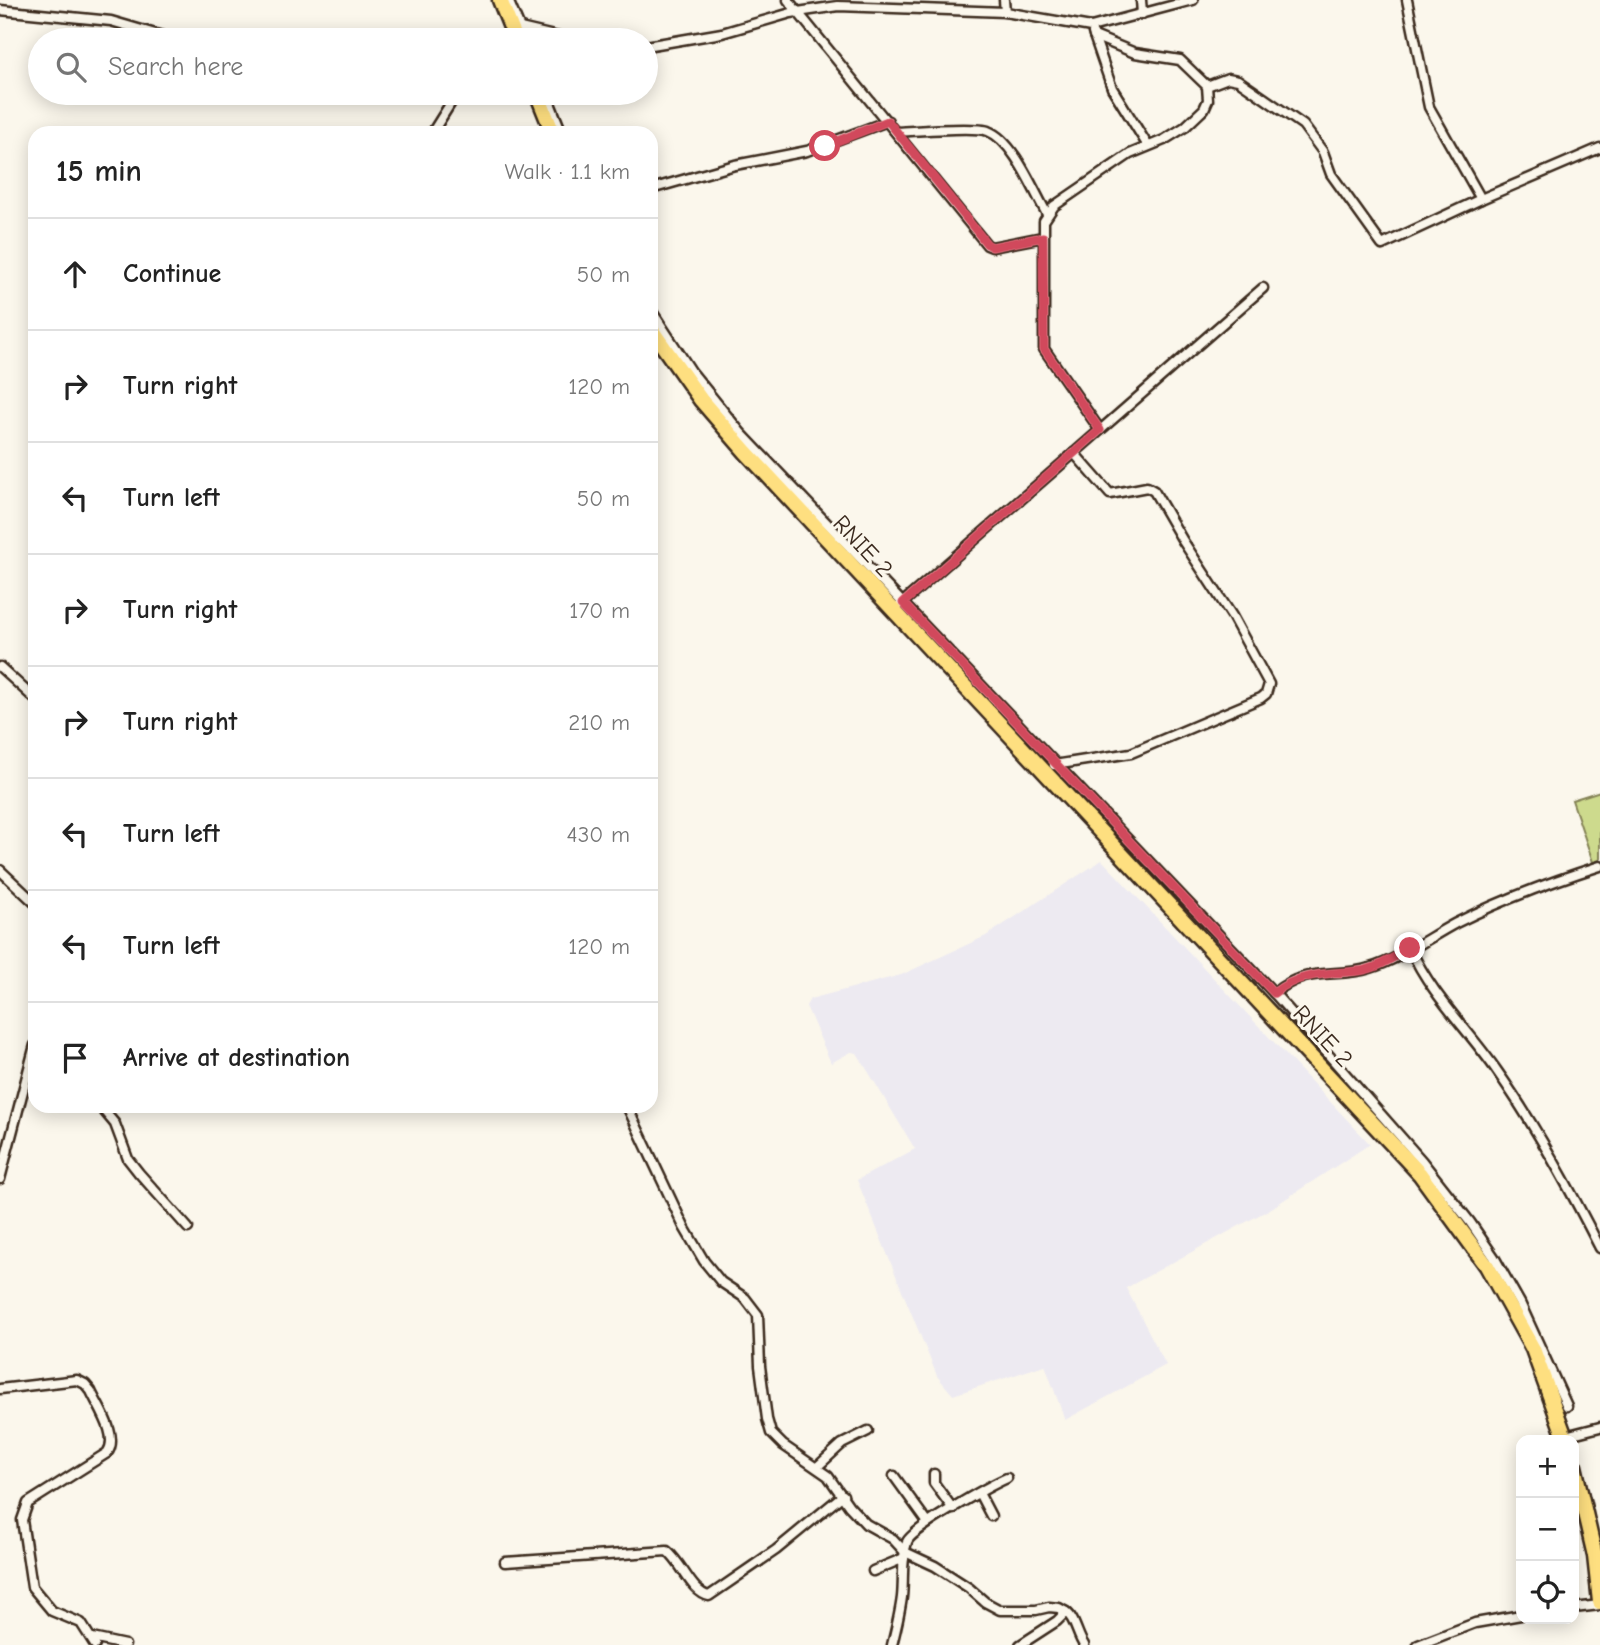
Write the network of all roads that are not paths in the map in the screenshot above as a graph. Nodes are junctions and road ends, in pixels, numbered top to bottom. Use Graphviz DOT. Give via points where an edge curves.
graph roads {
  1 [pos="500,0"];
  2 [pos="508,0"];
  3 [pos="788,0"];
  4 [pos="1004,0"];
  5 [pos="1141,0"];
  6 [pos="1193,0"];
  7 [pos="1406,0"];
  8 [pos="0,10"];
  9 [pos="798,12"];
  10 [pos="1005,12"];
  11 [pos="1142,14"];
  12 [pos="132,28"];
  13 [pos="512,28"];
  14 [pos="514,28"];
  15 [pos="1092,32"];
  16 [pos="658,44"];
  17 [pos="1207,86"];
  18 [pos="448,105"];
  19 [pos="542,105"];
  20 [pos="551,105"];
  21 [pos="888,121"];
  22 [pos="436,126"];
  23 [pos="550,126"];
  24 [pos="559,126"];
  25 [pos="896,132"];
  26 [pos="1149,146"];
  27 [pos="1600,148"];
  28 [pos="658,188"];
  29 [pos="1481,199"];
  30 [pos="1047,214"];
  31 [pos="1043,237"];
  32 [pos="1263,288"];
  33 [pos="658,321"];
  34 [pos="658,339"];
  35 [pos="1100,430"];
  36 [pos="1074,453"];
  37 [pos="898,607"];
  38 [pos="0,667"];
  39 [pos="28,693"];
  40 [pos="1057,765"];
  41 [pos="1041,768"];
  42 [pos="1600,866"];
  43 [pos="0,870"];
  44 [pos="28,896"];
  45 [pos="1410,948"];
  46 [pos="1274,993"];
  47 [pos="28,1072"];
  48 [pos="106,1113"];
  49 [pos="630,1113"];
  50 [pos="0,1179"];
  51 [pos="188,1228"];
  52 [pos="1600,1248"];
  53 [pos="0,1389"];
  54 [pos="1567,1405"];
  55 [pos="1600,1427"];
  56 [pos="868,1431"];
  57 [pos="1564,1435"];
  58 [pos="1575,1435"];
  59 [pos="817,1467"];
  60 [pos="934,1474"];
  61 [pos="894,1476"];
  62 [pos="1007,1478"];
  63 [pos="1579,1487"];
  64 [pos="979,1493"];
  65 [pos="843,1495"];
  66 [pos="953,1509"];
  67 [pos="991,1516"];
  68 [pos="928,1522"];
  69 [pos="904,1555"];
  70 [pos="505,1562"];
  71 [pos="873,1571"];
  72 [pos="1600,1604"];
  73 [pos="1579,1607"];
  74 [pos="1066,1612"];
  75 [pos="1516,1616"];
  76 [pos="94,1642"];
  77 [pos="124,1645"];
  78 [pos="892,1645"];
  79 [pos="1020,1645"];
  80 [pos="1084,1645"];
  81 [pos="1418,1645"];
  1 -- 13 [label="highway"];
  2 -- 14 [label="street"];
  3 -- 9 [label="street"];
  4 -- 10 [label="street"];
  5 -- 11 [label="street"];
  6 -- 11 [label="street"];
  7 -- 29 [label="street" via="1429,107"];
  8 -- 12 [label="street"];
  9 -- 10 [label="street" via="838,6"];
  9 -- 16 [label="street" via="722,33"];
  9 -- 21 [label="street"];
  10 -- 15 [label="street"];
  11 -- 15 [label="street"];
  15 -- 17 [label="street" via="1135,53 1180,60"];
  15 -- 26 [label="street" via="1112,88"];
  17 -- 26 [label="street" via="1204,108 1185,127"];
  17 -- 29 [label="street" via="1228,78 1238,80 1303,125 1323,152 1331,174 1382,245"];
  18 -- 22 [label="street"];
  19 -- 23 [label="highway"];
  20 -- 24 [label="street"];
  21 -- 25 [label="street"];
  21 -- 28 [label="street" via="807,151 735,165"];
  25 -- 30 [label="street" via="986,130 1011,151"];
  25 -- 31 [label="street" via="987,244 992,247"];
  26 -- 30 [label="street" via="1130,154"];
  27 -- 29 [label="street"];
  30 -- 31 [label="street"];
  31 -- 35 [label="street" via="1044,349"];
  32 -- 35 [label="street"];
  33 -- 37 [label="street" via="741,433"];
  34 -- 37 [label="highway, RNIE 2 / RNIE 2" via="719,423"];
  35 -- 36 [label="street"];
  36 -- 37 [label="street"];
  36 -- 40 [label="street" via="1110,494 1147,487 1154,491 1269,684 1261,698 1131,753"];
  37 -- 40 [label="street"];
  37 -- 41 [label="highway, RNIE 2 / RNIE 2"];
  38 -- 39 [label="street"];
  40 -- 41 [label="street"];
  40 -- 46 [label="street"];
  41 -- 57 [label="highway, RNIE 2 / RNIE 2" via="1402,1153 1439,1199 1486,1266 1533,1349"];
  42 -- 45 [label="street" via="1501,902"];
  43 -- 44 [label="street"];
  45 -- 46 [label="street" via="1370,968 1313,975"];
  45 -- 52 [label="street" via="1439,999 1496,1069 1539,1135"];
  46 -- 54 [label="street" via="1422,1161 1476,1230 1521,1303"];
  47 -- 50 [label="street"];
  48 -- 51 [label="street" via="128,1158"];
  49 -- 59 [label="street" via="704,1261 758,1315 760,1366 771,1433"];
  53 -- 76 [label="street" via="76,1380 91,1391 113,1438 107,1453 28,1503 22,1520 32,1587 52,1611 81,1623"];
  55 -- 58 [label="street"];
  56 -- 59 [label="street" via="842,1444"];
  59 -- 65 [label="street"];
  60 -- 66 [label="street" via="934,1483"];
  61 -- 68 [label="street"];
  62 -- 64 [label="street"];
  63 -- 72 [label="highway" via="1595,1556"];
  64 -- 66 [label="street"];
  64 -- 67 [label="street"];
  65 -- 69 [label="street" via="866,1524 893,1539"];
  65 -- 70 [label="street" via="776,1550 709,1596 701,1594 667,1551"];
  66 -- 68 [label="street"];
  68 -- 69 [label="street" via="907,1539"];
  69 -- 71 [label="street"];
  69 -- 74 [label="street" via="935,1566 1000,1610 1049,1607"];
  69 -- 78 [label="street" via="902,1598"];
  72 -- 73 [label="street"];
  74 -- 79 [label="street"];
  74 -- 80 [label="street"];
  75 -- 81 [label="street" via="1475,1623"];
  76 -- 77 [label="street"];
}
